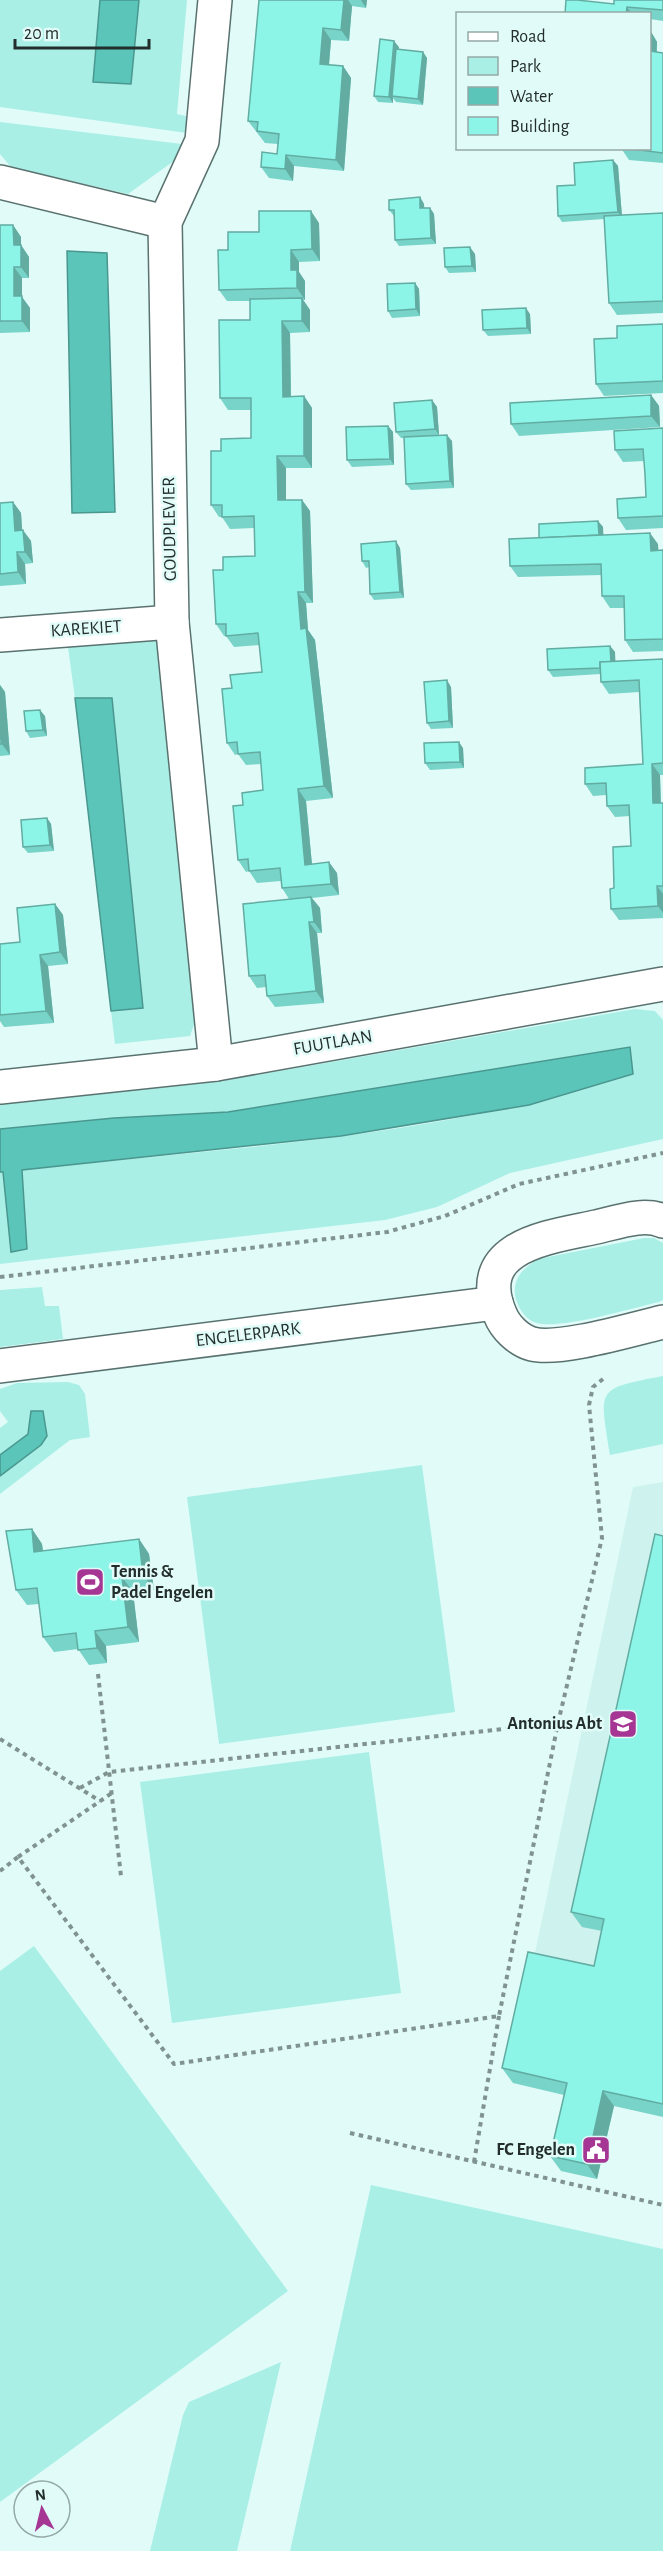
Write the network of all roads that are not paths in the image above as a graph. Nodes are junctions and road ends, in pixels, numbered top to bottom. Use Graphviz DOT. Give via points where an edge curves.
graph roads {
  1 [pos="215,0"];
  2 [pos="0,182"];
  3 [pos="165,222"];
  4 [pos="172,622"];
  5 [pos="0,635"];
  6 [pos="663,984"];
  7 [pos="216,1064"];
  8 [pos="0,1087"];
  9 [pos="663,1221"];
  10 [pos="496,1304"];
  11 [pos="663,1322"];
  12 [pos="0,1366"];
  1 -- 3 [label="street, GOUDPLEVIER" via="202,141"];
  2 -- 3 [label="street"];
  3 -- 4 [label="street, GOUDPLEVIER"];
  4 -- 5 [label="street, KAREKIET"];
  4 -- 7 [label="street, GOUDPLEVIER"];
  6 -- 7 [label="street, FUUTLAAN"];
  7 -- 8 [label="street, FUUTLAAN"];
  9 -- 10 [label="street" via="642,1218 531,1241 512,1252 499,1269"];
  10 -- 11 [label="street" via="503,1321 517,1336 532,1344 554,1345"];
  10 -- 12 [label="street, ENGELERPARK"];
}
